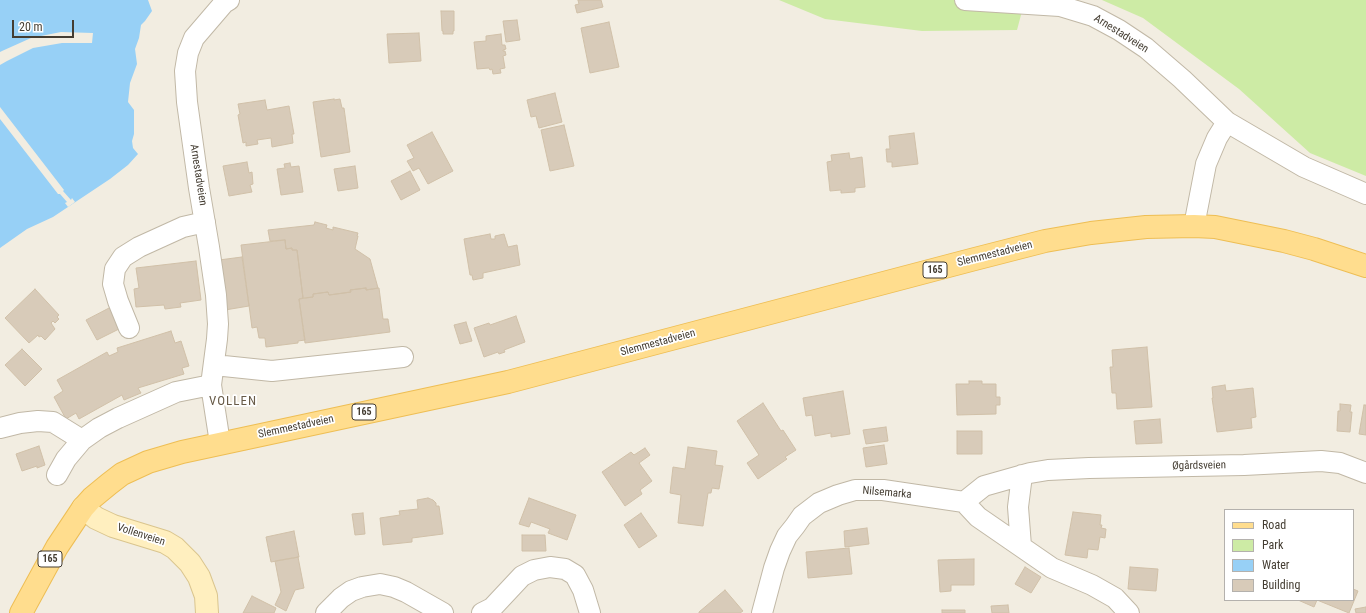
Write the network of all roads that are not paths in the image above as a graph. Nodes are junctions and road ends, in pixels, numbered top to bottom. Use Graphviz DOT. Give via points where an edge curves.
graph roads {
  1 [pos="229,0"];
  2 [pos="965,0"];
  3 [pos="1228,122"];
  4 [pos="1366,194"];
  5 [pos="205,222"];
  6 [pos="1194,226"];
  7 [pos="1366,266"];
  8 [pos="129,328"];
  9 [pos="403,357"];
  10 [pos="214,365"];
  11 [pos="211,385"];
  12 [pos="0,428"];
  13 [pos="82,440"];
  14 [pos="220,443"];
  15 [pos="1366,473"];
  16 [pos="1026,474"];
  17 [pos="56,475"];
  18 [pos="964,502"];
  19 [pos="84,508"];
  20 [pos="1021,546"];
  21 [pos="21,613"];
  22 [pos="207,613"];
  23 [pos="326,613"];
  24 [pos="443,613"];
  25 [pos="482,613"];
  26 [pos="590,613"];
  27 [pos="762,613"];
  28 [pos="1128,613"];
  1 -- 5 [label="street, Arnestadveien" via="194,38 185,71 187,102"];
  2 -- 3 [label="street, Arnestadveien" via="1060,6 1093,16 1146,48"];
  3 -- 4 [label="street, Arnestadveien" via="1304,167"];
  3 -- 6 [label="street" via="1217,138 1206,164"];
  5 -- 8 [label="street" via="183,227 123,257 115,269 113,284"];
  5 -- 10 [label="street, Arnestadveien" via="217,313"];
  6 -- 7 [label="main road, Slemmestadveien / 165" via="1284,241"];
  6 -- 14 [label="main road, Slemmestadveien / 165" via="1116,229 1045,241 508,382"];
  9 -- 10 [label="street" via="272,371"];
  10 -- 11 [label="street, Arnestadveien"];
  11 -- 13 [label="street" via="176,392 118,418"];
  11 -- 14 [label="street, Arnestadveien"];
  12 -- 13 [label="street" via="20,423 53,422"];
  13 -- 17 [label="street"];
  14 -- 19 [label="main road, Slemmestadveien / 165" via="140,465 112,481"];
  15 -- 16 [label="street, Øgårdsveien" via="1340,463 1321,460 1216,466 1082,468"];
  16 -- 18 [label="street" via="984,486"];
  16 -- 20 [label="street" via="1018,508"];
  18 -- 20 [label="street" via="978,517"];
  18 -- 27 [label="street, Nilsemarka" via="890,491 855,490 819,503 802,516 787,536 774,568"];
  19 -- 21 [label="main road, Slemmestadveien / 165" via="57,547"];
  19 -- 22 [label="main road, Vollenveien" via="96,518 165,542 180,552 202,583"];
  20 -- 28 [label="street" via="1052,568 1115,598"];
  23 -- 24 [label="street" via="351,591 380,584 406,592"];
  25 -- 26 [label="street" via="492,608 522,576 534,570 550,567 565,569 574,575 583,590"];
}
